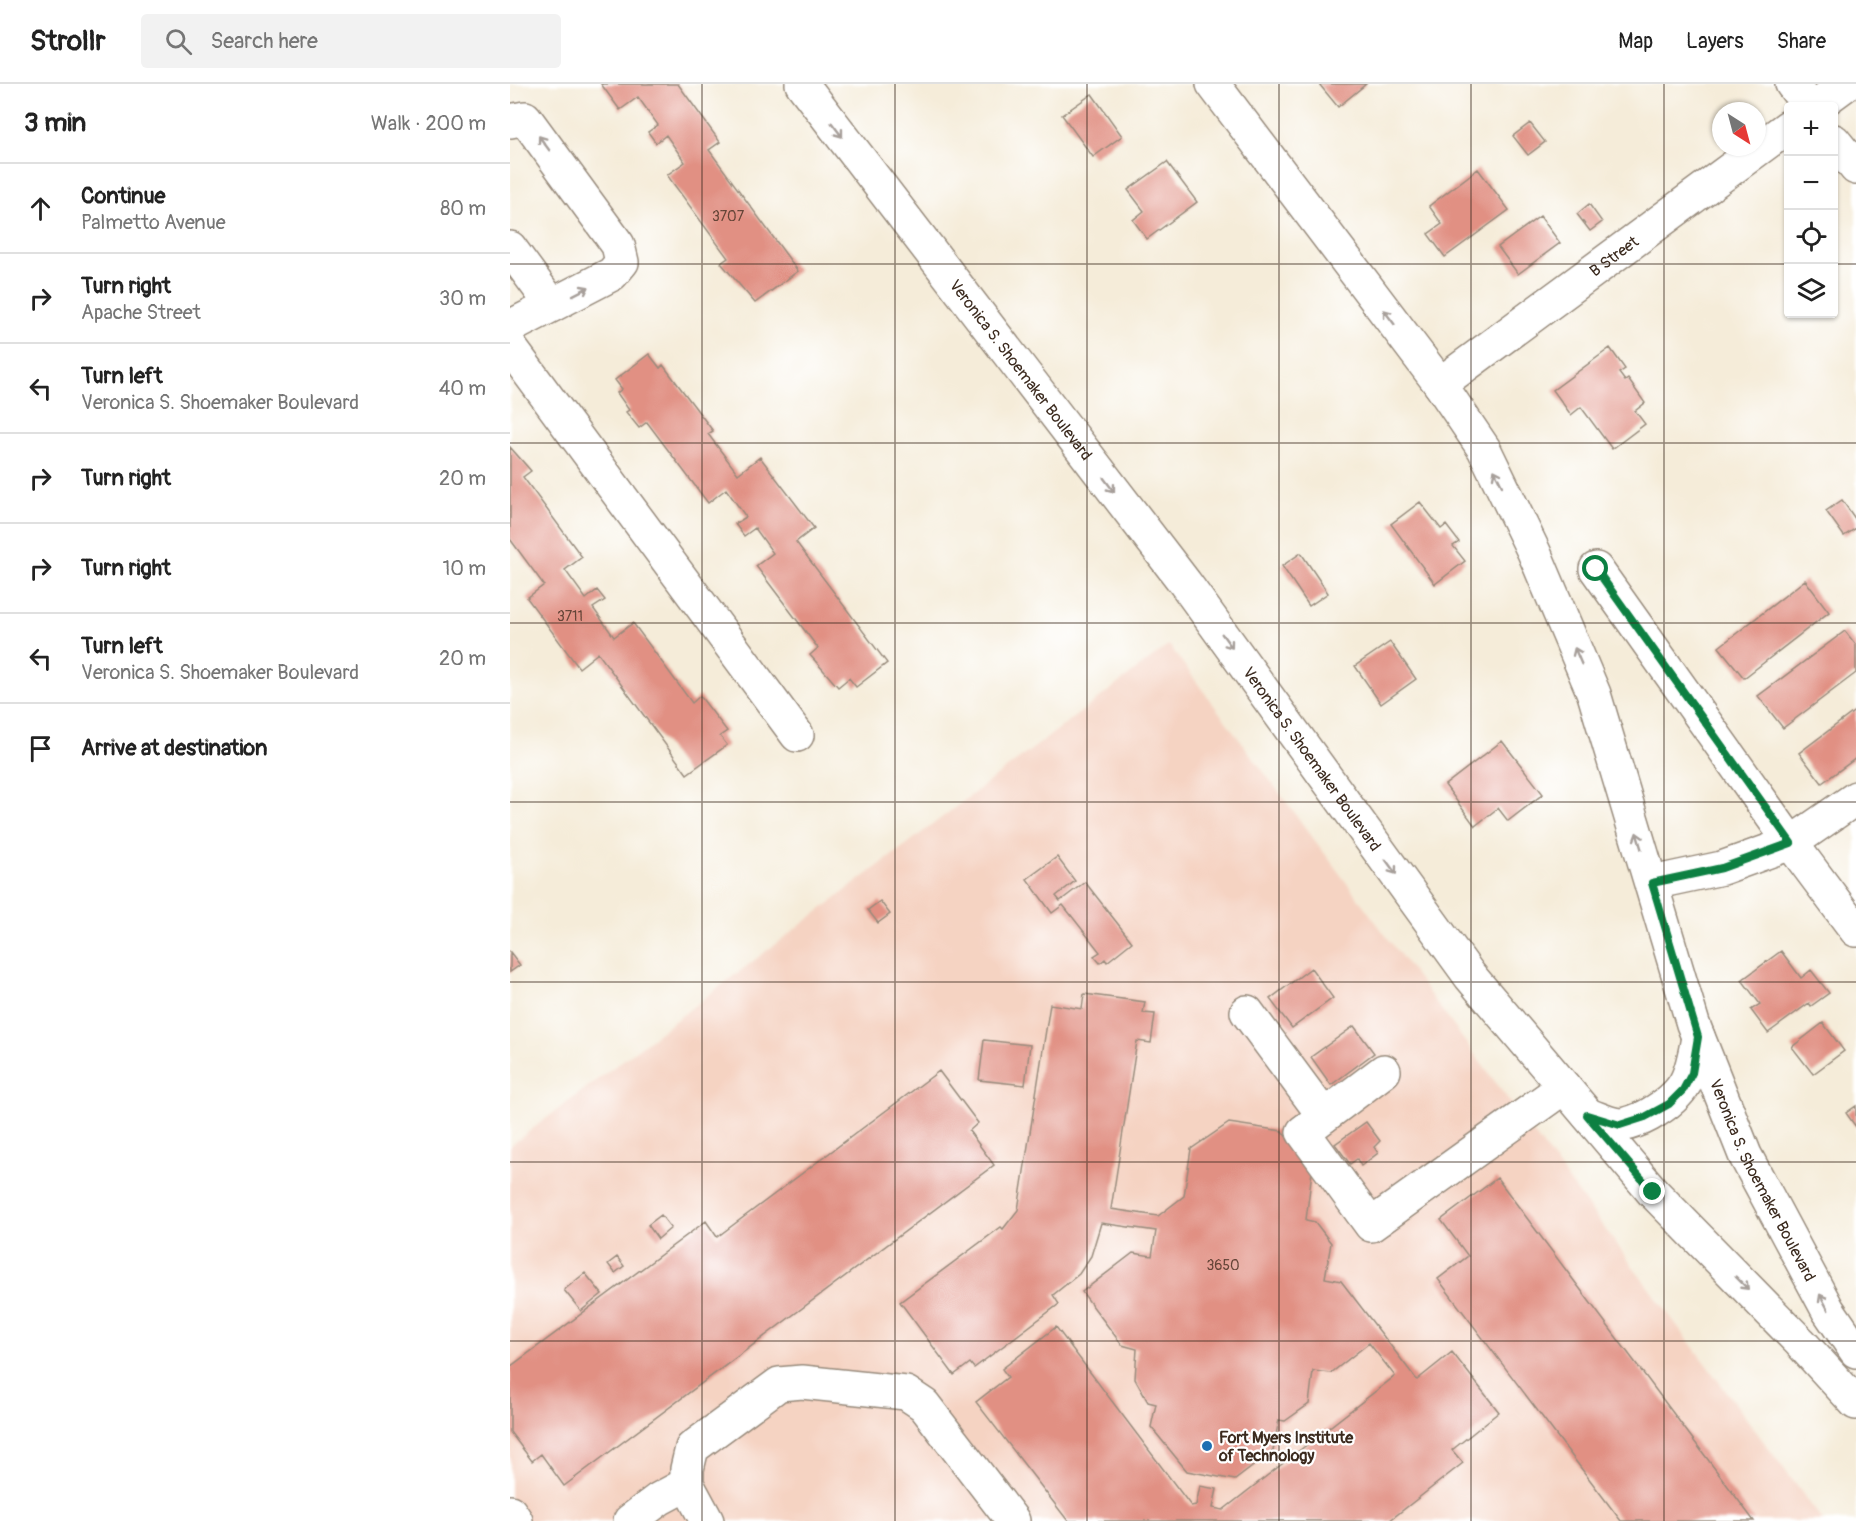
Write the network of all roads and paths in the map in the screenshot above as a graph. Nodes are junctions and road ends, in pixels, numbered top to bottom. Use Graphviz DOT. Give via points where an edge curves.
graph roads {
  1 [pos="802,84"];
  2 [pos="1213,84"];
  3 [pos="1792,84"];
  4 [pos="1846,84"];
  5 [pos="1806,102"];
  6 [pos="1821,102"];
  7 [pos="510,121"];
  8 [pos="1784,130"];
  9 [pos="1838,147"];
  10 [pos="1856,168"];
  11 [pos="510,248"];
  12 [pos="552,305"];
  13 [pos="510,327"];
  14 [pos="510,347"];
  15 [pos="1440,384"];
  16 [pos="1596,569"];
  17 [pos="797,735"];
  18 [pos="1856,798"];
  19 [pos="1791,843"];
  20 [pos="1652,883"];
  21 [pos="1856,930"];
  22 [pos="1247,1012"];
  23 [pos="1698,1037"];
  24 [pos="1384,1071"];
  25 [pos="1564,1087"];
  26 [pos="1587,1115"];
  27 [pos="1324,1116"];
  28 [pos="1856,1351"];
  29 [pos="1856,1403"];
  30 [pos="687,1484"];
  31 [pos="510,1512"];
  32 [pos="516,1521"];
  33 [pos="630,1521"];
  34 [pos="708,1521"];
  35 [pos="1013,1521"];
  1 -- 25 [label="street, Veronica S. Shoemaker Boulevard, one-way" via="1185,583 1470,976"];
  15 -- 2 [label="street, Veronica S. Shoemaker Boulevard, one-way"];
  3 -- 5 [label="street"];
  4 -- 6 [label="street"];
  12 -- 7 [label="street, one-way" via="612,274 622,262 618,245 525,118"];
  8 -- 15 [label="street, B Street"];
  9 -- 10 [label="street"];
  11 -- 12 [label="street"];
  12 -- 13 [label="street"];
  14 -- 17 [label="street"];
  20 -- 15 [label="street, Veronica S. Shoemaker Boulevard, one-way" via="1594,694 1562,618 1484,449"];
  16 -- 19 [label="street"];
  18 -- 19 [label="street"];
  19 -- 20 [label="street" via="1722,868"];
  19 -- 21 [label="street"];
  20 -- 23 [label="street, Veronica S. Shoemaker Boulevard"];
  22 -- 27 [label="street"];
  23 -- 26 [label="street" via="1692,1073 1669,1104 1620,1125"];
  28 -- 23 [label="street, Veronica S. Shoemaker Boulevard, one-way" via="1828,1310 1745,1155"];
  24 -- 27 [label="street"];
  25 -- 26 [label="street, Veronica S. Shoemaker Boulevard"];
  25 -- 27 [label="street" via="1371,1226 1303,1132"];
  26 -- 29 [label="street, Veronica S. Shoemaker Boulevard, one-way" via="1653,1192"];
  30 -- 33 [label="street"];
  30 -- 34 [label="street"];
  30 -- 35 [label="street" via="692,1448 780,1384 802,1382 906,1393 924,1405"];
  31 -- 32 [label="street"];
}
